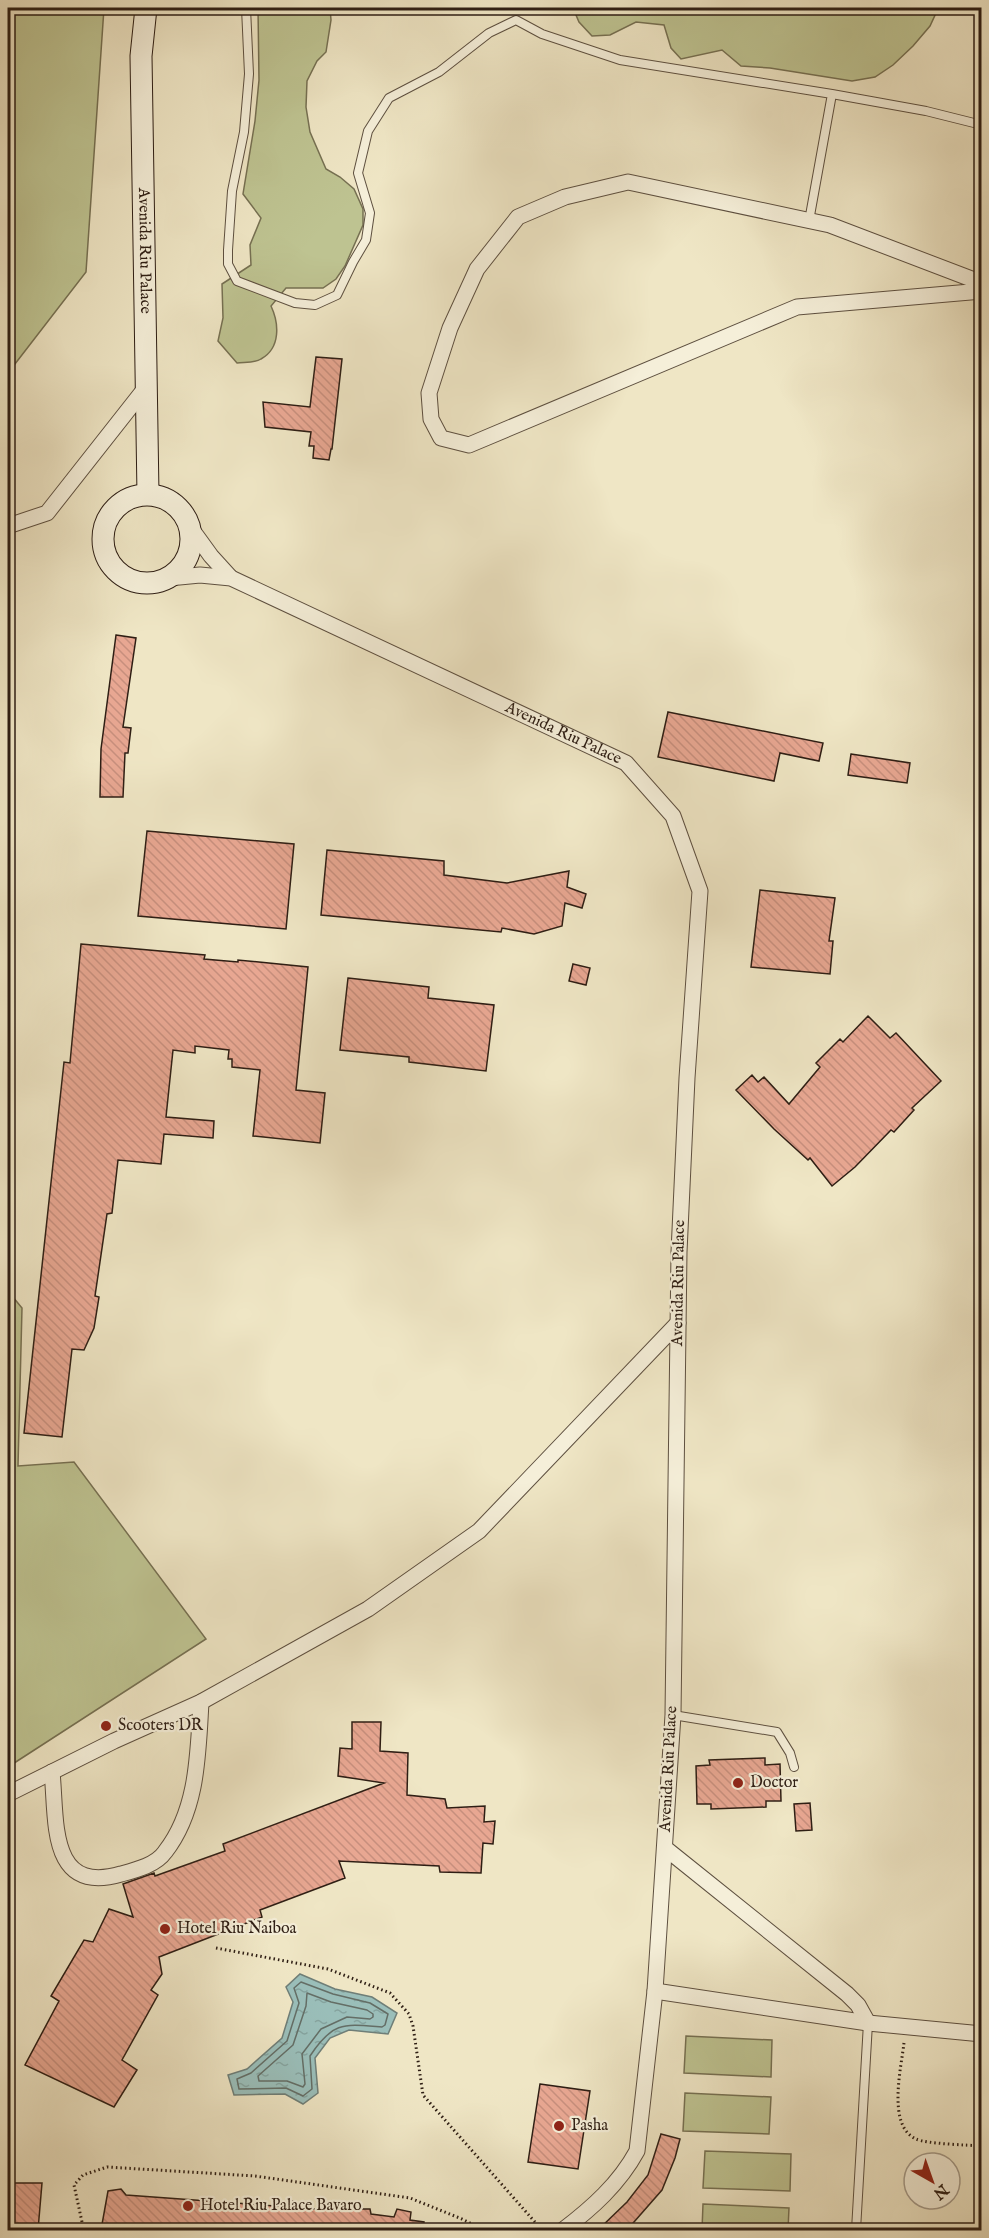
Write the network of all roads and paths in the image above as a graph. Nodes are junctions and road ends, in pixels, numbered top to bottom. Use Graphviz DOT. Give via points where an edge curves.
graph roads {
  1 [pos="146,8"];
  2 [pos="246,8"];
  3 [pos="832,94"];
  4 [pos="981,125"];
  5 [pos="809,221"];
  6 [pos="981,283"];
  7 [pos="981,291"];
  8 [pos="147,386"];
  9 [pos="148,495"];
  10 [pos="8,526"];
  11 [pos="190,527"];
  12 [pos="169,578"];
  13 [pos="231,578"];
  14 [pos="678,1323"];
  15 [pos="201,1702"];
  16 [pos="673,1715"];
  17 [pos="794,1767"];
  18 [pos="52,1772"];
  19 [pos="8,1794"];
  20 [pos="664,1848"];
  21 [pos="216,1948"];
  22 [pos="655,1991"];
  23 [pos="868,2023"];
  24 [pos="905,2026"];
  25 [pos="981,2034"];
  26 [pos="981,2146"];
  27 [pos="82,2223"];
  28 [pos="484,2230"];
  29 [pos="542,2230"];
  30 [pos="563,2230"];
  31 [pos="856,2230"];
  1 -- 8 [label="street, Avenida Riu Palace" via="141,56"];
  2 -- 3 [label="lane" via="249,74 244,132 232,190 228,264 237,281 295,303 315,305 337,295 366,240 370,213 358,173 368,131 389,98 439,72 489,33 516,20 542,34 620,60"];
  3 -- 4 [label="lane"];
  3 -- 5 [label="lane"];
  5 -- 6 [label="street" via="830,225"];
  5 -- 7 [label="street" via="628,182 565,197 518,217 477,269 450,328 429,393 431,419 441,438 469,445 797,307"];
  8 -- 9 [label="street, Avenida Riu Palace"];
  8 -- 10 [label="street" via="47,513"];
  9 -- 11 [label="street" via="175,504"];
  9 -- 12 [label="street" via="120,504 110,515 102,543 114,570 126,579 140,584"];
  11 -- 12 [label="street" via="189,556"];
  11 -- 13 [label="street, Avenida Riu Palace"];
  12 -- 13 [label="street, Avenida Riu Palace"];
  13 -- 14 [label="street, Avenida Riu Palace" via="626,763 673,816 700,891 685,1113"];
  14 -- 15 [label="street" via="479,1531 368,1609"];
  14 -- 16 [label="street, Avenida Riu Palace"];
  15 -- 18 [label="street"];
  15 -- 18 [label="street" via="194,1787 179,1827 157,1861 110,1878 93,1878 71,1868 58,1841"];
  16 -- 17 [label="lane" via="777,1732"];
  16 -- 20 [label="street, Avenida Riu Palace"];
  18 -- 19 [label="street"];
  20 -- 22 [label="street, Avenida Riu Palace"];
  20 -- 23 [label="street" via="847,1994"];
  21 -- 29 [label="path" via="328,1969 390,1993 411,2020 423,2095"];
  22 -- 23 [label="street"];
  22 -- 30 [label="street, Avenida Riu Palace" via="637,2151 605,2195"];
  23 -- 24 [label="street"];
  23 -- 31 [label="lane"];
  24 -- 25 [label="street"];
  24 -- 26 [label="path" via="900,2125 916,2139"];
  27 -- 28 [label="path" via="74,2185 83,2175 107,2167 255,2176 410,2198"];
}
